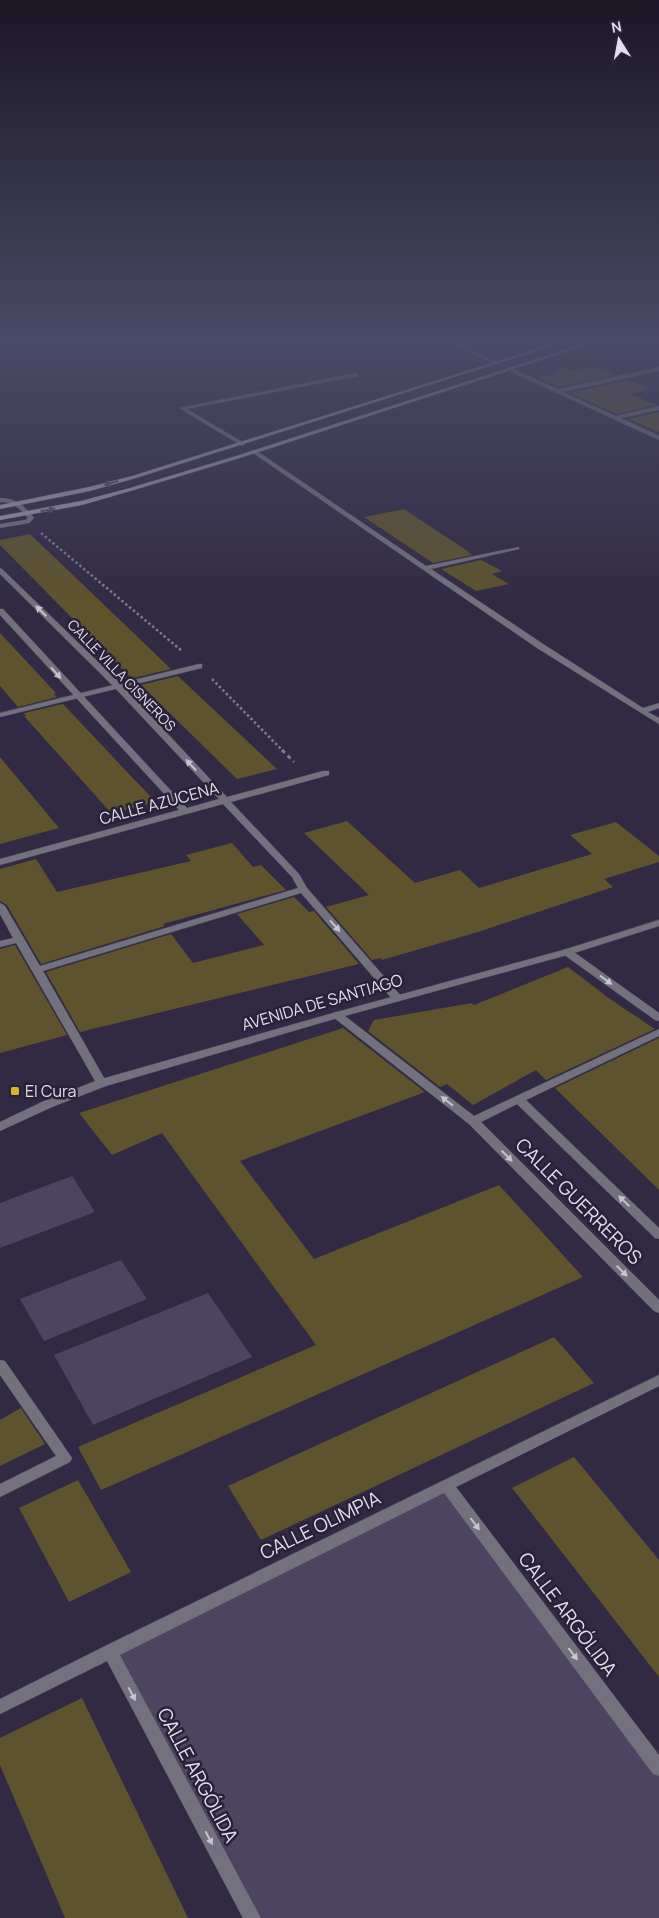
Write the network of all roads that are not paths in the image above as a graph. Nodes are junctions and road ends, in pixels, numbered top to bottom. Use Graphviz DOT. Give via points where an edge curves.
graph roads {
  1 [pos="215,428"];
  2 [pos="293,428"];
  3 [pos="330,428"];
  4 [pos="636,428"];
  5 [pos="659,438"];
  6 [pos="242,444"];
  7 [pos="255,452"];
  8 [pos="0,500"];
  9 [pos="18,504"];
  10 [pos="0,507"];
  11 [pos="28,513"];
  12 [pos="0,518"];
  13 [pos="0,526"];
  14 [pos="517,548"];
  15 [pos="425,568"];
  16 [pos="0,570"];
  17 [pos="0,611"];
  18 [pos="199,666"];
  19 [pos="118,686"];
  20 [pos="78,696"];
  21 [pos="659,705"];
  22 [pos="642,711"];
  23 [pos="0,716"];
  24 [pos="659,722"];
  25 [pos="326,773"];
  26 [pos="225,800"];
  27 [pos="185,811"];
  28 [pos="0,862"];
  29 [pos="303,889"];
  30 [pos="0,906"];
  31 [pos="659,923"];
  32 [pos="19,938"];
  33 [pos="0,944"];
  34 [pos="567,952"];
  35 [pos="37,970"];
  36 [pos="397,998"];
  37 [pos="337,1014"];
  38 [pos="659,1018"];
  39 [pos="659,1032"];
  40 [pos="102,1083"];
  41 [pos="519,1100"];
  42 [pos="473,1121"];
  43 [pos="0,1128"];
  44 [pos="659,1235"];
  45 [pos="659,1308"];
  46 [pos="0,1366"];
  47 [pos="659,1380"];
  48 [pos="446,1485"];
  49 [pos="0,1491"];
  50 [pos="110,1651"];
  51 [pos="0,1707"];
  52 [pos="659,1768"];
  53 [pos="252,1918"];
  1 -- 6 [label="street"];
  2 -- 6 [label="main road"];
  3 -- 7 [label="main road"];
  4 -- 5 [label="street"];
  6 -- 9 [label="main road, one-way" via="90,489"];
  11 -- 7 [label="main road, one-way" via="82,503"];
  7 -- 15 [label="street"];
  8 -- 9 [label="street"];
  9 -- 10 [label="main road"];
  9 -- 11 [label="street"];
  11 -- 12 [label="main road"];
  11 -- 13 [label="street" via="31,518 27,522"];
  14 -- 15 [label="street"];
  15 -- 22 [label="street"];
  19 -- 16 [label="street, CALLE VILLA CISNEROS, one-way"];
  17 -- 20 [label="street, one-way"];
  18 -- 19 [label="street"];
  19 -- 20 [label="street"];
  26 -- 19 [label="street, CALLE VILLA CISNEROS, one-way"];
  20 -- 23 [label="street"];
  20 -- 27 [label="street"];
  21 -- 22 [label="street"];
  22 -- 24 [label="street"];
  25 -- 26 [label="street, CALLE AZUCENA"];
  26 -- 27 [label="street, CALLE AZUCENA"];
  26 -- 29 [label="street, CALLE VILLA CISNEROS" via="296,876"];
  27 -- 28 [label="street, CALLE AZUCENA"];
  29 -- 35 [label="street"];
  29 -- 36 [label="street, CALLE VILLA CISNEROS, one-way"];
  30 -- 32 [label="street"];
  31 -- 34 [label="street, AVENIDA DE SANTIAGO"];
  32 -- 33 [label="street"];
  32 -- 35 [label="street"];
  34 -- 36 [label="street, AVENIDA DE SANTIAGO"];
  34 -- 38 [label="street, one-way"];
  35 -- 40 [label="street"];
  36 -- 37 [label="street, AVENIDA DE SANTIAGO"];
  37 -- 40 [label="street, AVENIDA DE SANTIAGO"];
  42 -- 37 [label="street, CALLE GUERREROS, one-way"];
  39 -- 41 [label="street"];
  40 -- 43 [label="street, AVENIDA DE SANTIAGO" via="48,1104"];
  41 -- 42 [label="street"];
  44 -- 41 [label="street, CALLE GUERREROS, one-way"];
  42 -- 45 [label="street, CALLE GUERREROS, one-way"];
  46 -- 49 [label="street" via="65,1458"];
  47 -- 48 [label="street, CALLE OLIMPIA"];
  48 -- 50 [label="street, CALLE OLIMPIA"];
  48 -- 52 [label="street, CALLE ARGÓLIDA, one-way"];
  50 -- 51 [label="street, CALLE OLIMPIA"];
  50 -- 53 [label="street, CALLE ARGÓLIDA, one-way"];
}
